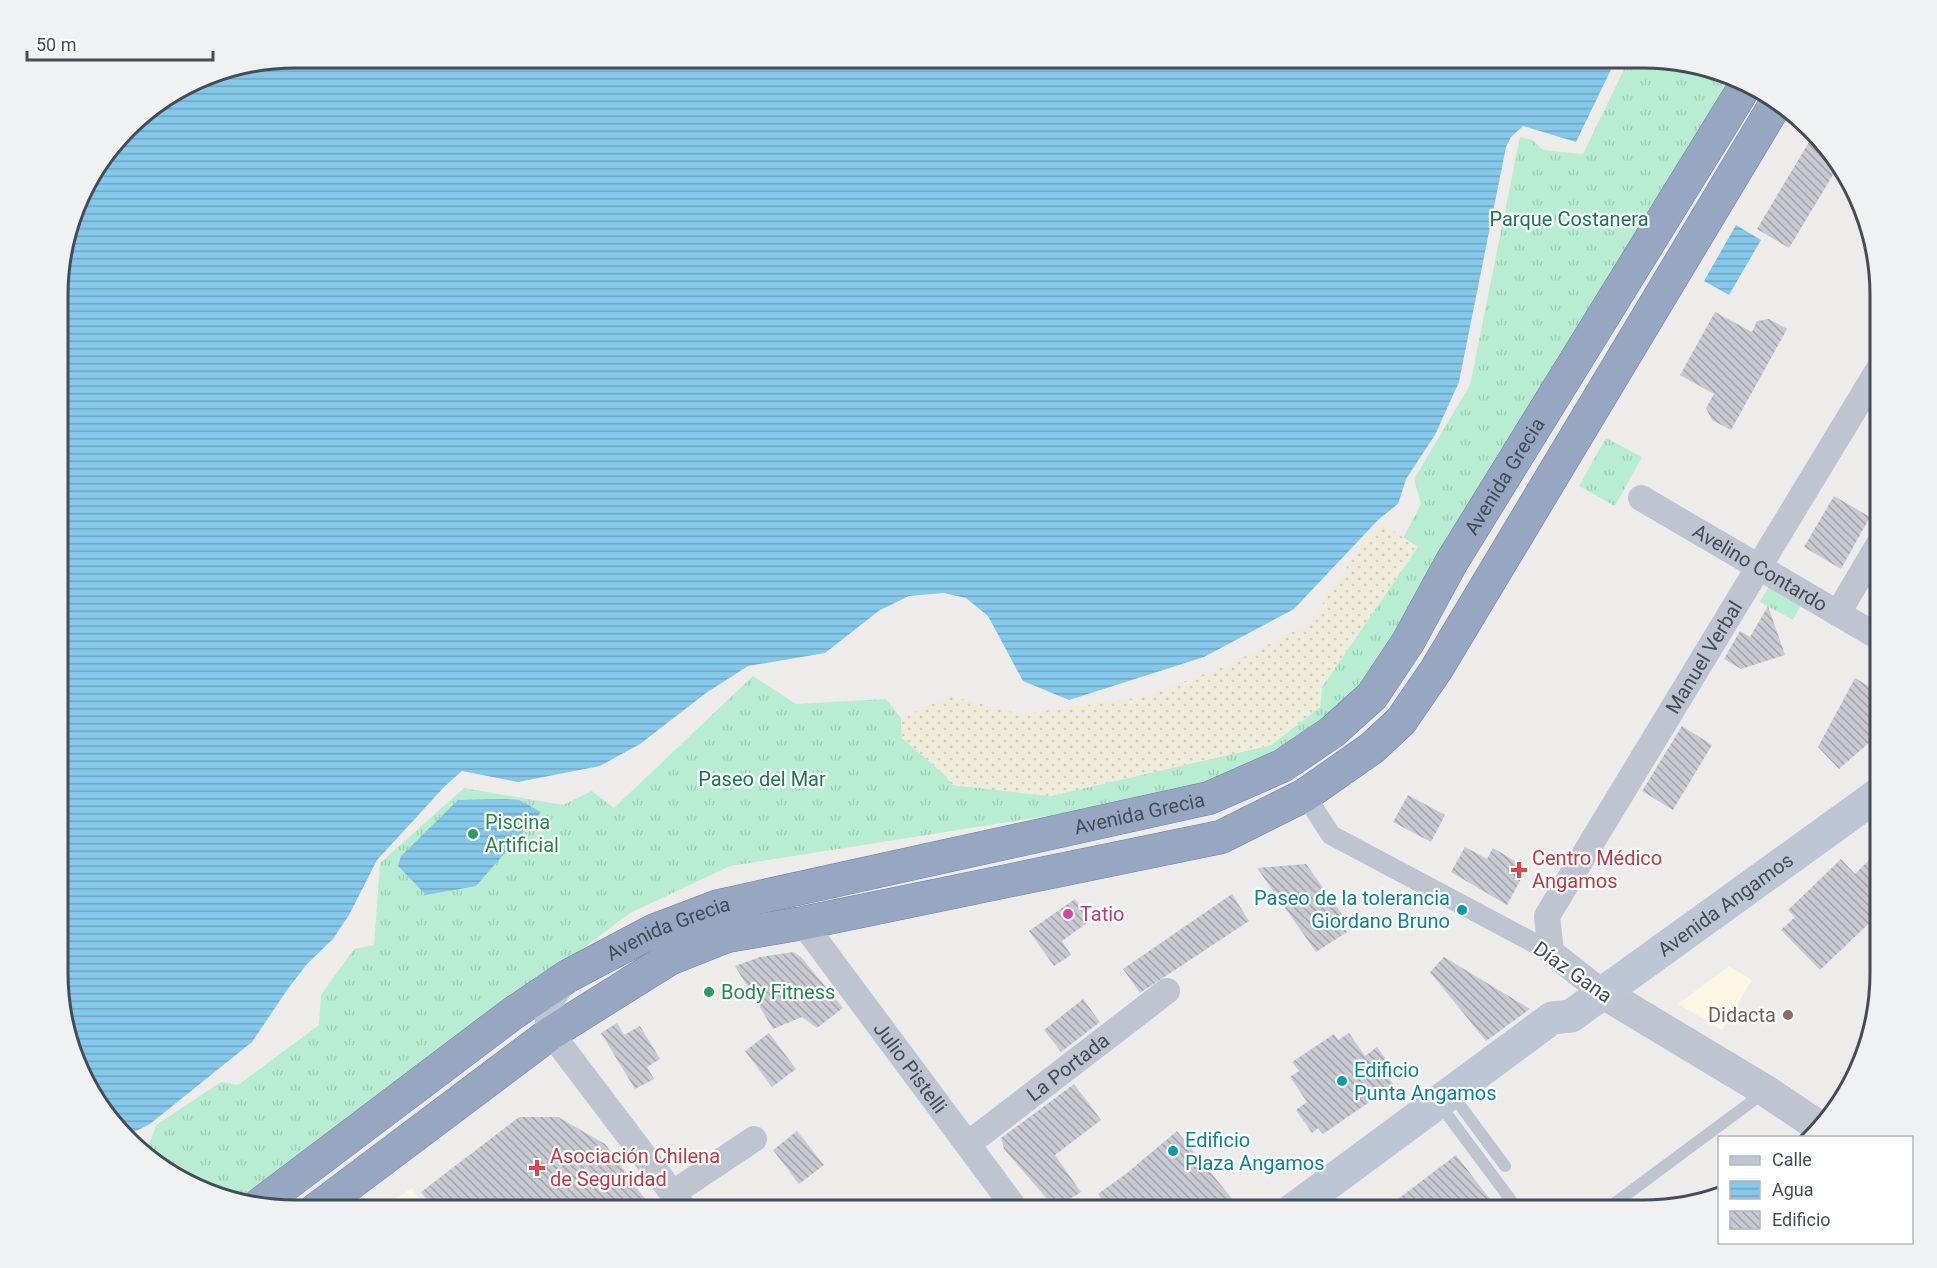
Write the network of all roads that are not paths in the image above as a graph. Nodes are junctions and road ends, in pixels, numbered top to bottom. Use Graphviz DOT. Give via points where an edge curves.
graph roads {
  1 [pos="1742,91"];
  2 [pos="1773,109"];
  3 [pos="1870,384"];
  4 [pos="1641,498"];
  5 [pos="1870,559"];
  6 [pos="1759,567"];
  7 [pos="1838,613"];
  8 [pos="1870,632"];
  9 [pos="1305,795"];
  10 [pos="1870,800"];
  11 [pos="803,923"];
  12 [pos="1551,952"];
  13 [pos="568,976"];
  14 [pos="1167,991"];
  15 [pos="1603,993"];
  16 [pos="1571,1016"];
  17 [pos="551,1033"];
  18 [pos="1766,1091"];
  19 [pos="1455,1112"];
  20 [pos="1813,1123"];
  21 [pos="754,1139"];
  22 [pos="968,1144"];
  23 [pos="1505,1166"];
  24 [pos="267,1199"];
  25 [pos="329,1200"];
  26 [pos="677,1200"];
  27 [pos="681,1200"];
  28 [pos="1009,1200"];
  29 [pos="1306,1200"];
  30 [pos="1334,1200"];
  31 [pos="1512,1200"];
  32 [pos="1619,1200"];
  1 -- 13 [label="highway, Avenida Grecia" via="1451,563 1408,642 1372,696 1332,732 1282,766 1209,798 719,906 631,940"];
  2 -- 9 [label="highway, Avenida Grecia" via="1401,721 1372,748"];
  3 -- 6 [label="street, Manuel Verbal"];
  4 -- 6 [label="street, Avelino Contardo"];
  5 -- 7 [label="street"];
  6 -- 7 [label="street, Avelino Contardo"];
  6 -- 12 [label="street, Manuel Verbal" via="1547,916"];
  7 -- 8 [label="street, Avelino Contardo"];
  9 -- 11 [label="highway, Avenida Grecia" via="1221,837"];
  9 -- 12 [label="street, Díaz Gana" via="1331,835"];
  10 -- 15 [label="main road, Avenida Angamos"];
  11 -- 17 [label="highway, Avenida Grecia" via="727,936 669,959"];
  11 -- 22 [label="street, Julio Pistelli"];
  12 -- 15 [label="street, Díaz Gana"];
  13 -- 17 [label="street" via="550,1003 547,1024"];
  13 -- 24 [label="highway, Avenida Grecia"];
  14 -- 22 [label="street, La Portada"];
  15 -- 16 [label="main road, Avenida Angamos"];
  15 -- 18 [label="street, Díaz Gana"];
  16 -- 19 [label="main road, Avenida Angamos" via="1563,1035"];
  16 -- 29 [label="main road, Avenida Angamos" via="1552,1018"];
  17 -- 25 [label="highway, Avenida Grecia"];
  17 -- 26 [label="street"];
  18 -- 20 [label="street, Díaz Gana"];
  18 -- 32 [label="lane"];
  19 -- 23 [label="lane"];
  19 -- 30 [label="main road, Avenida Angamos"];
  19 -- 31 [label="lane"];
  21 -- 27 [label="street"];
  22 -- 28 [label="street, Julio Pistelli"];
}
